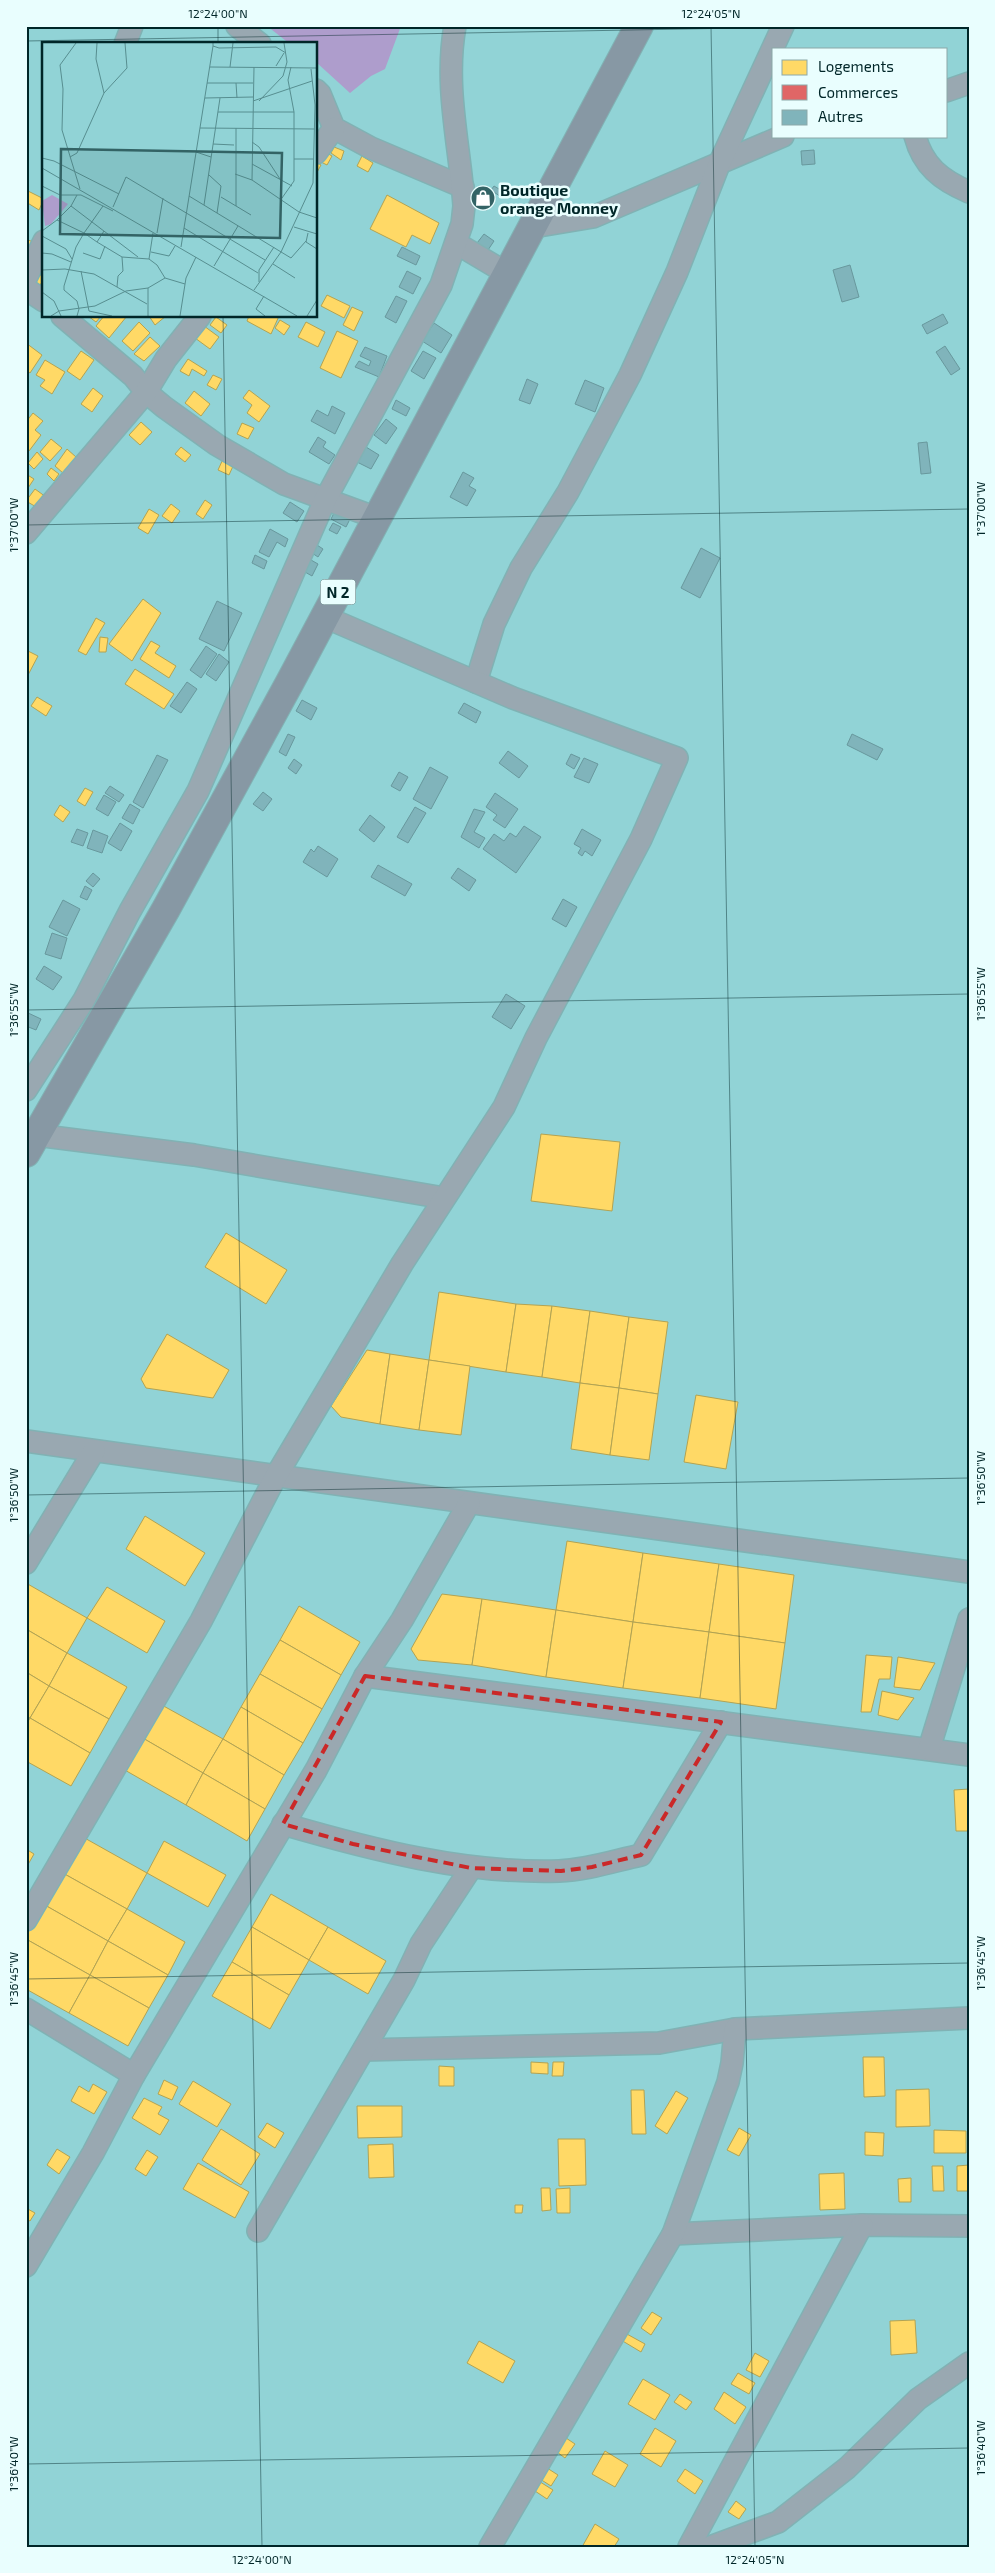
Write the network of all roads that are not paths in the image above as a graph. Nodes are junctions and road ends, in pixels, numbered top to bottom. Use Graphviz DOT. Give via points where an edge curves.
graph roads {
  1 [pos="132,26"];
  2 [pos="237,26"];
  3 [pos="456,26"];
  4 [pos="639,26"];
  5 [pos="783,26"];
  6 [pos="126,42"];
  7 [pos="257,42"];
  8 [pos="773,48"];
  9 [pos="772,50"];
  10 [pos="969,83"];
  11 [pos="948,90"];
  12 [pos="318,93"];
  13 [pos="334,128"];
  14 [pos="778,138"];
  15 [pos="916,138"];
  16 [pos="318,150"];
  17 [pos="720,162"];
  18 [pos="463,187"];
  19 [pos="969,192"];
  20 [pos="533,227"];
  21 [pos="456,243"];
  22 [pos="42,245"];
  23 [pos="508,274"];
  24 [pos="26,278"];
  25 [pos="26,289"];
  26 [pos="42,300"];
  27 [pos="64,318"];
  28 [pos="198,318"];
  29 [pos="146,392"];
  30 [pos="325,500"];
  31 [pos="34,512"];
  32 [pos="377,518"];
  33 [pos="26,533"];
  34 [pos="325,617"];
  35 [pos="476,682"];
  36 [pos="27,1087"];
  37 [pos="31,1144"];
  38 [pos="444,1198"];
  39 [pos="26,1441"];
  40 [pos="94,1451"];
  41 [pos="276,1476"];
  42 [pos="469,1503"];
  43 [pos="26,1563"];
  44 [pos="969,1572"];
  45 [pos="969,1619"];
  46 [pos="365,1676"];
  47 [pos="721,1722"];
  48 [pos="929,1749"];
  49 [pos="969,1754"];
  50 [pos="284,1824"];
  51 [pos="471,1868"];
  52 [pos="26,1920"];
  53 [pos="26,2009"];
  54 [pos="969,2018"];
  55 [pos="735,2029"];
  56 [pos="364,2050"];
  57 [pos="134,2075"];
  58 [pos="862,2225"];
  59 [pos="969,2226"];
  60 [pos="258,2231"];
  61 [pos="673,2234"];
  62 [pos="26,2266"];
  63 [pos="969,2363"];
  64 [pos="490,2547"];
  65 [pos="689,2547"];
  66 [pos="710,2547"];
  1 -- 6 [label="street"];
  2 -- 7 [label="street"];
  3 -- 18 [label="street" via="451,50 451,93"];
  4 -- 20 [label="main road, N 2"];
  5 -- 8 [label="street"];
  9 -- 17 [label="street"];
  10 -- 11 [label="street"];
  12 -- 13 [label="street"];
  13 -- 16 [label="street"];
  13 -- 18 [label="street" via="371,148"];
  14 -- 17 [label="street"];
  15 -- 19 [label="street" via="928,167 954,186"];
  17 -- 20 [label="street" via="594,217"];
  17 -- 35 [label="street" via="678,272 634,367 568,492 522,568 494,624"];
  18 -- 21 [label="street" via="462,224"];
  20 -- 23 [label="main road, N 2"];
  21 -- 23 [label="street"];
  21 -- 30 [label="street" via="426,315"];
  22 -- 24 [label="street"];
  23 -- 32 [label="main road, N 2"];
  25 -- 26 [label="street"];
  27 -- 29 [label="street" via="133,376"];
  28 -- 29 [label="street"];
  29 -- 30 [label="street" via="237,457 284,484"];
  29 -- 31 [label="street"];
  30 -- 32 [label="street"];
  30 -- 36 [label="street" via="198,791 84,1000"];
  31 -- 33 [label="street"];
  32 -- 34 [label="main road, N 2"];
  34 -- 35 [label="street"];
  34 -- 37 [label="main road, N 2" via="166,909"];
  35 -- 38 [label="street" via="677,758 641,839 536,1038 504,1107"];
  37 -- 38 [label="street" via="194,1155"];
  38 -- 41 [label="street"];
  39 -- 40 [label="street"];
  40 -- 41 [label="street"];
  40 -- 43 [label="street"];
  41 -- 42 [label="street"];
  41 -- 52 [label="street" via="202,1621"];
  42 -- 44 [label="street"];
  42 -- 46 [label="street" via="402,1620"];
  45 -- 48 [label="street"];
  46 -- 47 [label="street"];
  46 -- 50 [label="street"];
  47 -- 48 [label="street"];
  47 -- 51 [label="street" via="641,1855 560,1871"];
  48 -- 49 [label="street"];
  50 -- 51 [label="street" via="362,1846"];
  50 -- 57 [label="street"];
  51 -- 56 [label="street" via="421,1944"];
  53 -- 57 [label="street"];
  54 -- 55 [label="street"];
  55 -- 56 [label="street" via="659,2043"];
  55 -- 61 [label="street" via="728,2082"];
  56 -- 60 [label="street"];
  57 -- 62 [label="street"];
  58 -- 59 [label="street"];
  58 -- 61 [label="street"];
  58 -- 65 [label="street"];
  61 -- 64 [label="street"];
  63 -- 66 [label="street" via="918,2399 847,2468 778,2522"];
}
